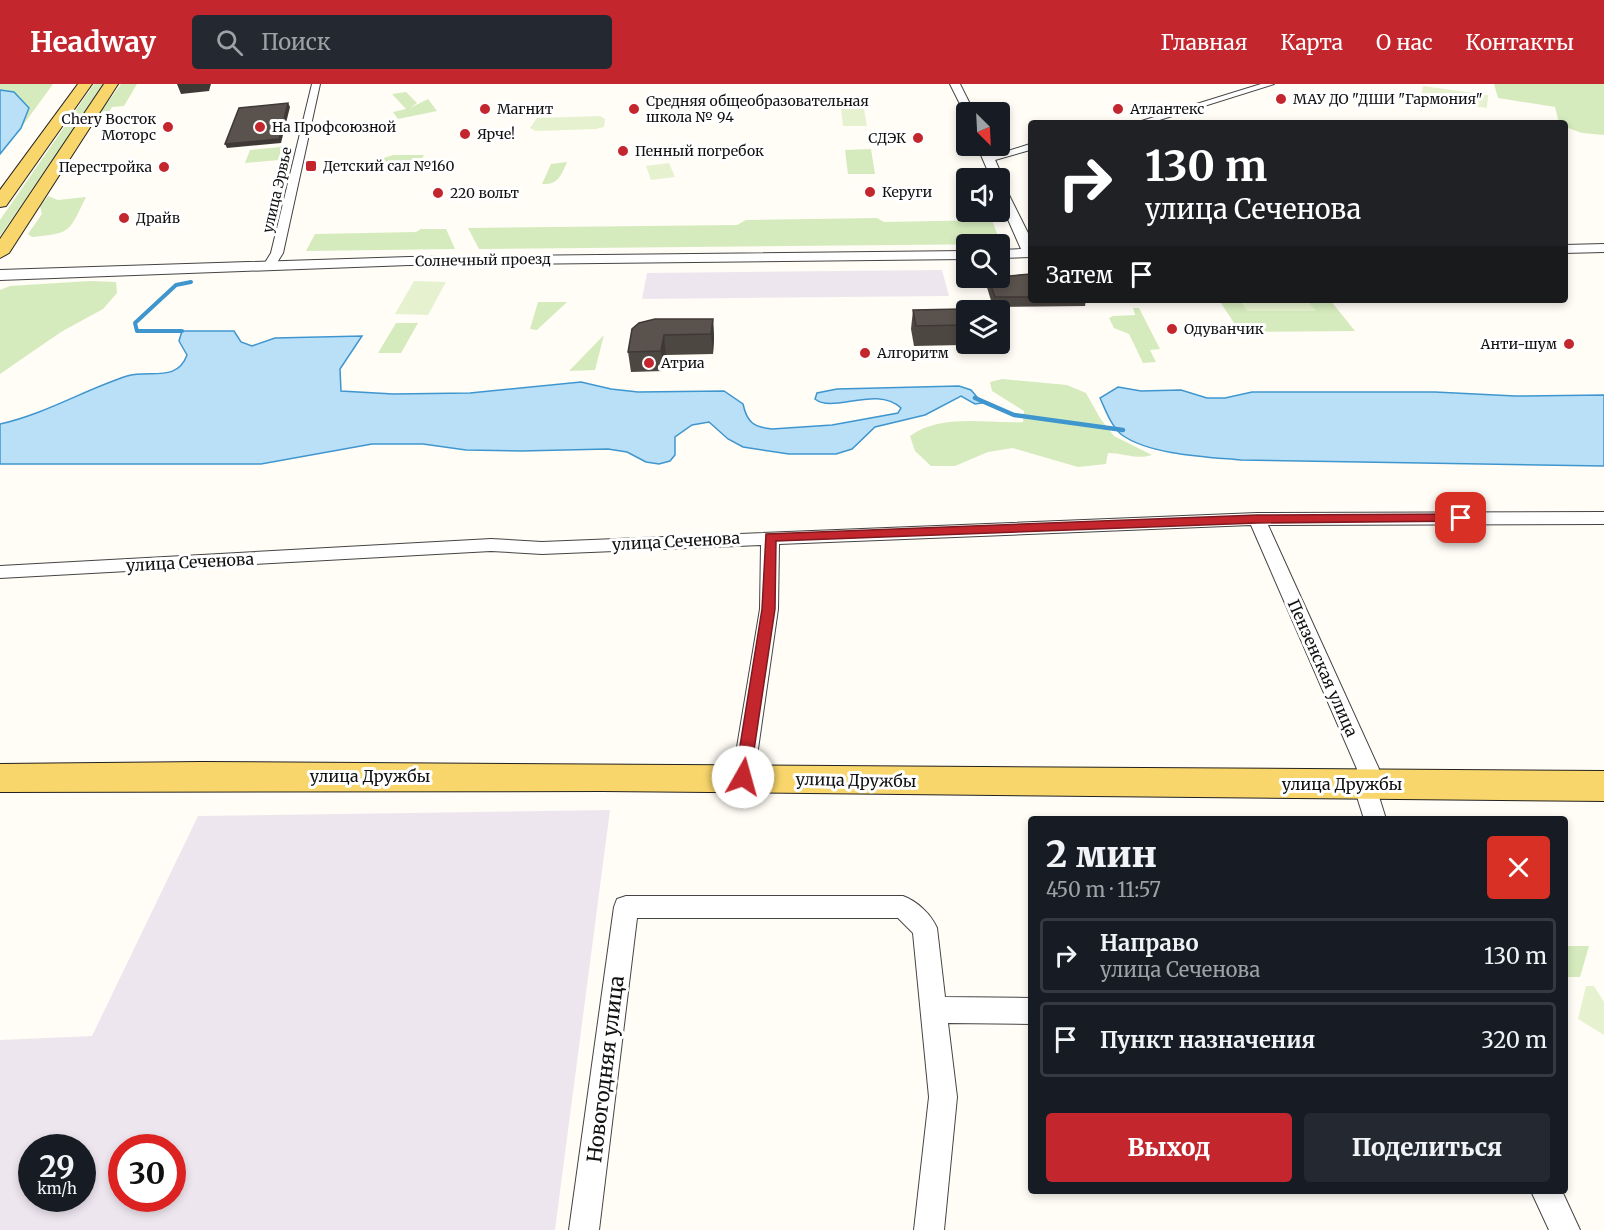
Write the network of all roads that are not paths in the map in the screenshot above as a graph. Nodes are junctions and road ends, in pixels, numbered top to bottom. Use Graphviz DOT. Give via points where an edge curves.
graph roads {
  1 [pos="86,84"];
  2 [pos="111,84"];
  3 [pos="316,84"];
  4 [pos="955,84"];
  5 [pos="1270,84"];
  6 [pos="964,102"];
  7 [pos="93,111"];
  8 [pos="64,114"];
  9 [pos="1150,120"];
  10 [pos="1028,148"];
  11 [pos="987,156"];
  12 [pos="988,159"];
  13 [pos="992,168"];
  14 [pos="0,202"];
  15 [pos="1010,208"];
  16 [pos="1604,248"];
  17 [pos="1028,249"];
  18 [pos="1568,249"];
  19 [pos="0,253"];
  20 [pos="1028,253"];
  21 [pos="1010,254"];
  22 [pos="956,255"];
  23 [pos="269,266"];
  24 [pos="0,275"];
  25 [pos="1257,519"];
  26 [pos="1602,521"];
  27 [pos="770,537"];
  28 [pos="0,572"];
  29 [pos="1,777"];
  30 [pos="743,777"];
  31 [pos="1364,784"];
  32 [pos="1604,786"];
  33 [pos="1374,816"];
  34 [pos="933,1010"];
  35 [pos="1028,1011"];
  36 [pos="1547,1194"];
  37 [pos="585,1230"];
  38 [pos="930,1230"];
  39 [pos="1565,1230"];
  1 -- 8 [label="main road"];
  2 -- 7 [label="main road"];
  3 -- 23 [label="street, улица Эрвье" via="278,253"];
  4 -- 6 [label="street"];
  5 -- 9 [label="street"];
  7 -- 8 [label="main road"];
  7 -- 19 [label="main road"];
  8 -- 14 [label="main road"];
  10 -- 12 [label="street"];
  11 -- 12 [label="street"];
  12 -- 13 [label="street"];
  15 -- 17 [label="street"];
  16 -- 18 [label="street"];
  20 -- 21 [label="street"];
  22 -- 23 [label="street, Солнечный проезд"];
  23 -- 24 [label="street, Солнечный проезд"];
  25 -- 26 [label="street, улица Сеченова"];
  25 -- 27 [label="street, улица Сеченова"];
  25 -- 31 [label="street, Пензенская улица" via="1368,769"];
  27 -- 28 [label="street, улица Сеченова" via="542,548 491,545"];
  27 -- 30 [label="street" via="769,609"];
  29 -- 30 [label="main road, улица Дружбы"];
  30 -- 31 [label="main road, улица Дружбы"];
  31 -- 32 [label="main road, улица Дружбы"];
  31 -- 33 [label="street, Пензенская улица"];
  34 -- 35 [label="street"];
  34 -- 37 [label="street, Новогодняя улица" via="924,928 903,907 626,907"];
  34 -- 38 [label="street" via="943,1098"];
  36 -- 39 [label="street"];
}
